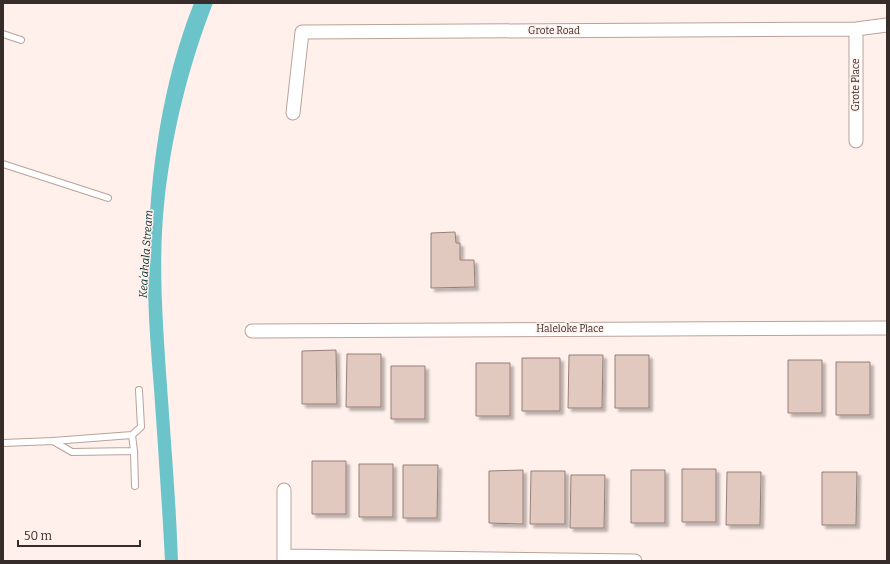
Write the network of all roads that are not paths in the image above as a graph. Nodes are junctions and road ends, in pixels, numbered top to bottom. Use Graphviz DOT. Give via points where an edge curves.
graph roads {
  1 [pos="887,25"];
  2 [pos="856,29"];
  3 [pos="3,34"];
  4 [pos="21,40"];
  5 [pos="293,113"];
  6 [pos="856,141"];
  7 [pos="3,164"];
  8 [pos="108,198"];
  9 [pos="887,328"];
  10 [pos="252,331"];
  11 [pos="139,390"];
  12 [pos="132,435"];
  13 [pos="53,441"];
  14 [pos="3,443"];
  15 [pos="134,451"];
  16 [pos="135,486"];
  17 [pos="284,490"];
  18 [pos="284,559"];
  19 [pos="635,561"];
  1 -- 2 [label="street, Grote Road"];
  2 -- 5 [label="street, Grote Road" via="302,32"];
  2 -- 6 [label="street, Grote Place"];
  3 -- 4 [label="lane"];
  7 -- 8 [label="lane"];
  9 -- 10 [label="street, Haleloke Place"];
  11 -- 12 [label="lane" via="141,427"];
  12 -- 13 [label="lane"];
  12 -- 15 [label="lane"];
  13 -- 14 [label="lane"];
  13 -- 15 [label="lane" via="72,452"];
  15 -- 16 [label="lane"];
  17 -- 18 [label="street"];
  18 -- 19 [label="street"];
}
